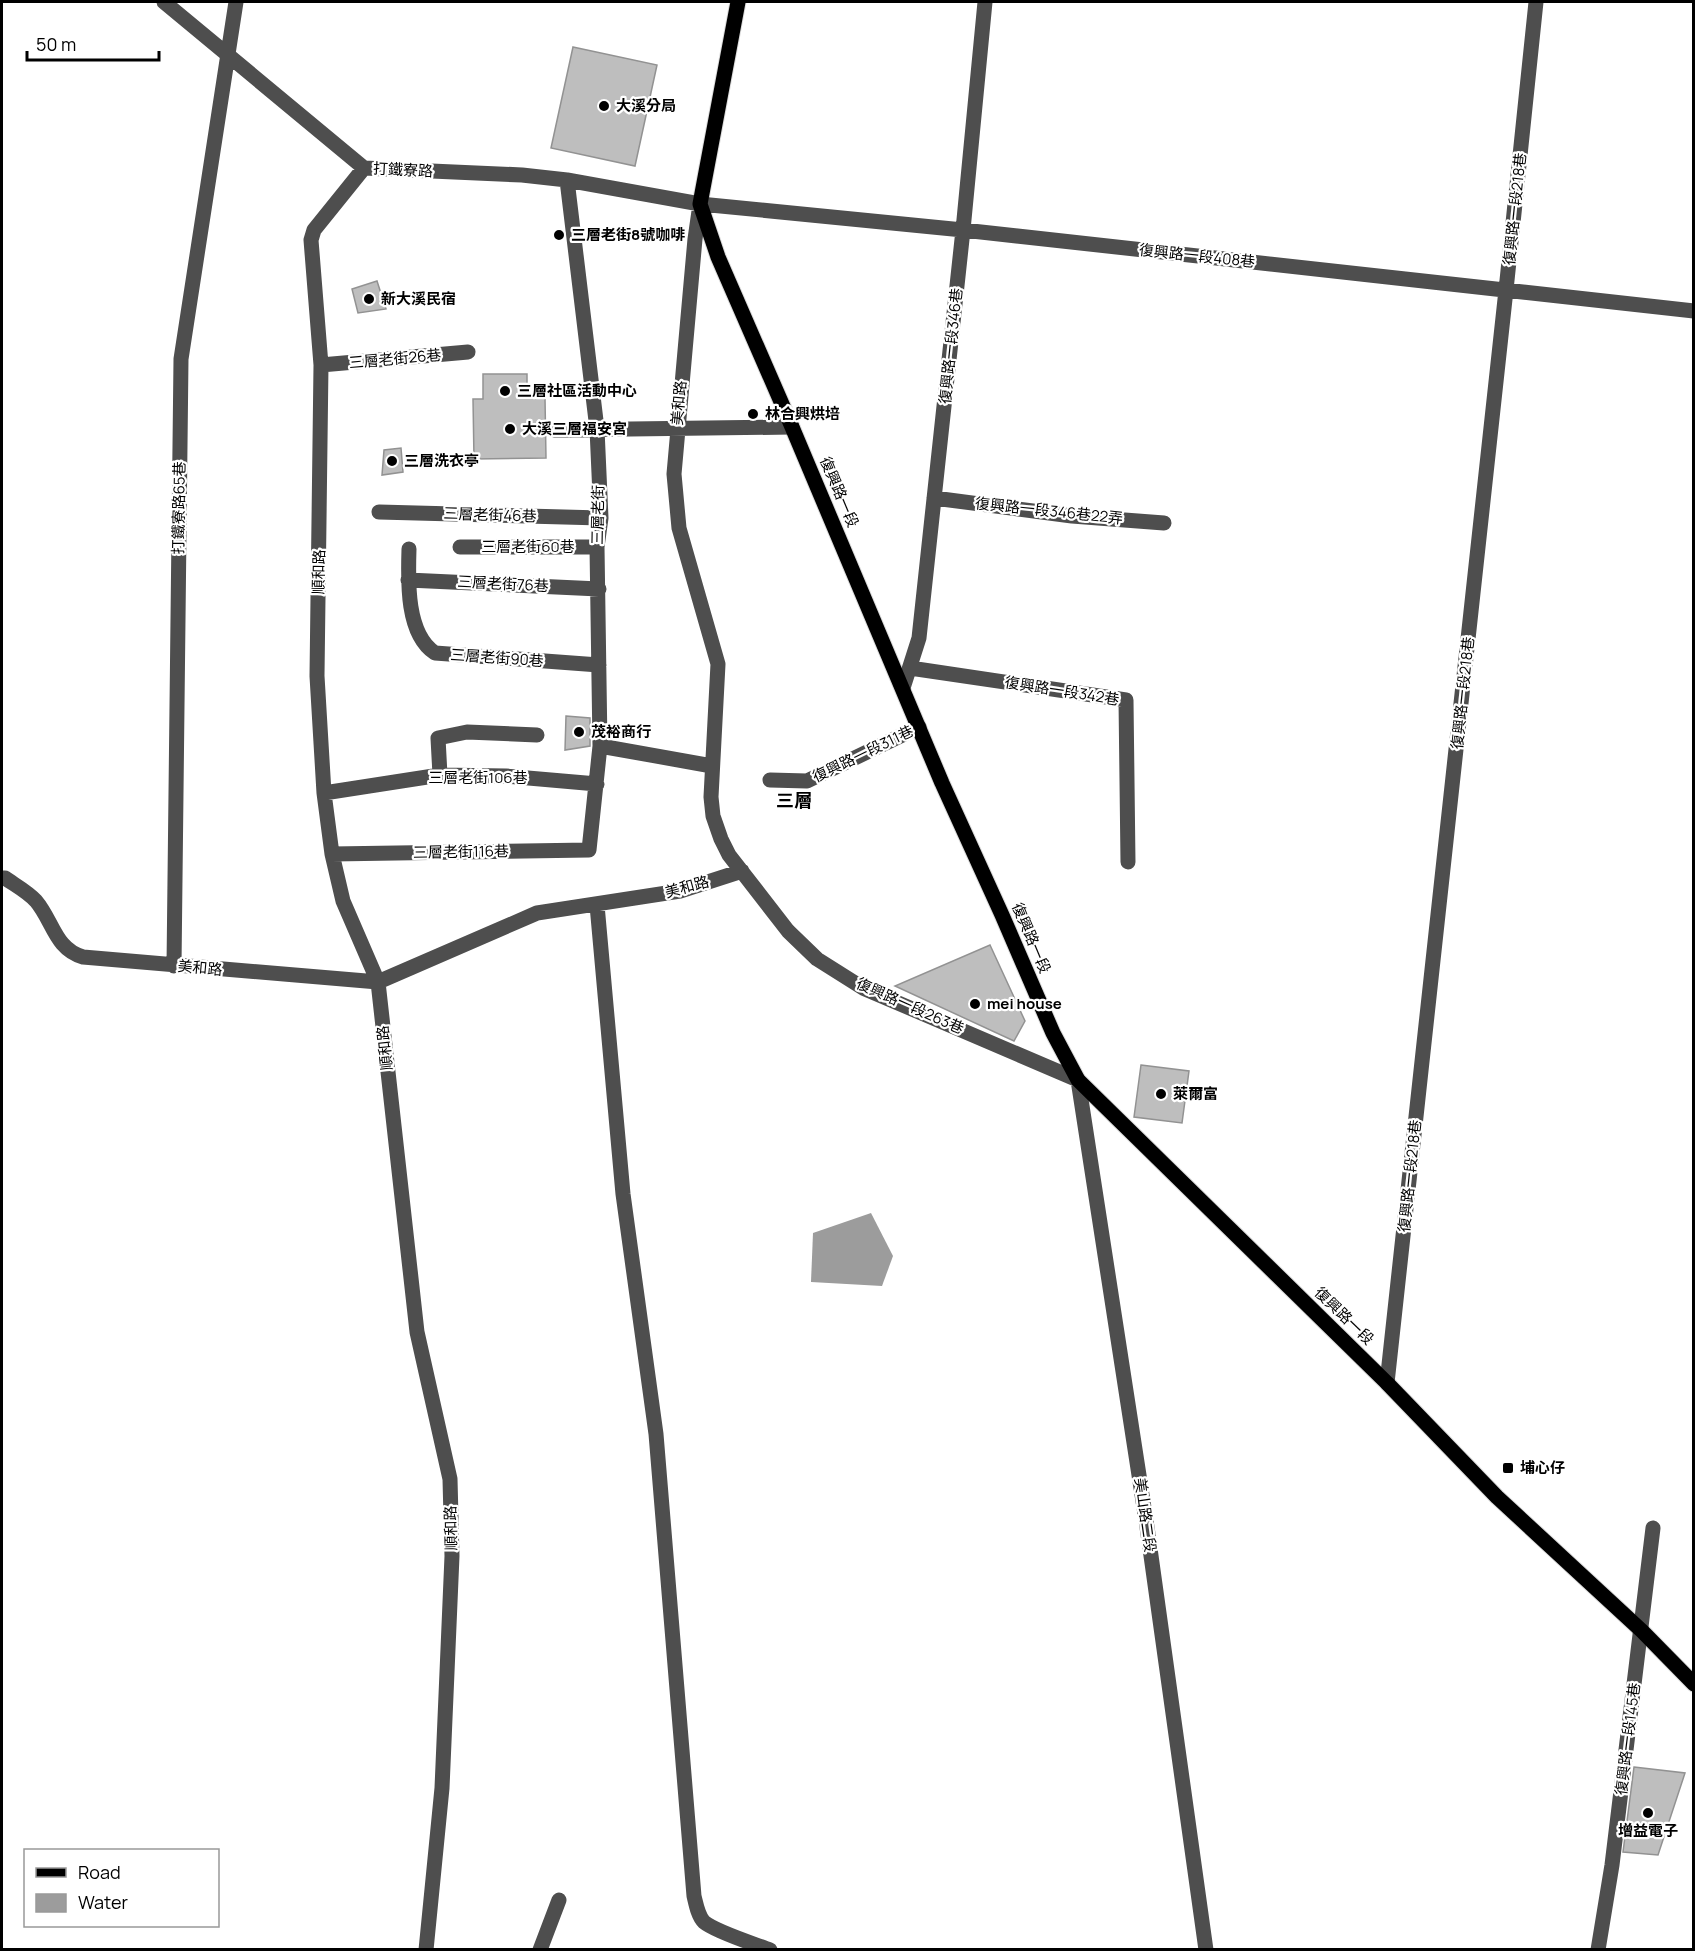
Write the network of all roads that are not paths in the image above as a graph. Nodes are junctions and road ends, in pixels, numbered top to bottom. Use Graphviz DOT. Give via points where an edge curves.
graph roads {
  1 [pos="164,2"];
  2 [pos="236,2"];
  3 [pos="738,2"];
  4 [pos="985,2"];
  5 [pos="1536,2"];
  6 [pos="227,53"];
  7 [pos="364,168"];
  8 [pos="567,180"];
  9 [pos="700,204"];
  10 [pos="963,230"];
  11 [pos="1506,290"];
  12 [pos="1694,311"];
  13 [pos="468,352"];
  14 [pos="321,365"];
  15 [pos="792,427"];
  16 [pos="677,428"];
  17 [pos="597,429"];
  18 [pos="554,430"];
  19 [pos="934,498"];
  20 [pos="379,512"];
  21 [pos="601,518"];
  22 [pos="1164,523"];
  23 [pos="460,547"];
  24 [pos="597,547"];
  25 [pos="409,549"];
  26 [pos="408,580"];
  27 [pos="599,589"];
  28 [pos="599,665"];
  29 [pos="910,668"];
  30 [pos="903,688"];
  31 [pos="919,727"];
  32 [pos="537,735"];
  33 [pos="600,746"];
  34 [pos="712,766"];
  35 [pos="440,775"];
  36 [pos="770,780"];
  37 [pos="597,784"];
  38 [pos="324,793"];
  39 [pos="589,850"];
  40 [pos="332,854"];
  41 [pos="1128,862"];
  42 [pos="742,871"];
  43 [pos="2,878"];
  44 [pos="597,905"];
  45 [pos="174,966"];
  46 [pos="378,982"];
  47 [pos="1078,1080"];
  48 [pos="1388,1383"];
  49 [pos="1653,1528"];
  50 [pos="1642,1631"];
  51 [pos="1694,1684"];
  52 [pos="559,1900"];
  53 [pos="426,1950"];
  54 [pos="540,1950"];
  55 [pos="770,1950"];
  56 [pos="1206,1950"];
  57 [pos="1598,1950"];
  1 -- 6 [label="street, 打鐵寮路"];
  2 -- 6 [label="street, 打鐵寮路65巷"];
  3 -- 9 [label="main road, 復興路一段"];
  4 -- 10 [label="street, 復興路一段346巷"];
  5 -- 11 [label="street, 復興路一段218巷"];
  6 -- 7 [label="street, 打鐵寮路"];
  6 -- 45 [label="street, 打鐵寮路65巷" via="181,359"];
  7 -- 8 [label="street, 打鐵寮路"];
  7 -- 14 [label="street, 順和路" via="312,235"];
  8 -- 9 [label="street, 打鐵寮路"];
  8 -- 17 [label="street, 三層老街"];
  9 -- 10 [label="street, 復興路一段408巷"];
  9 -- 15 [label="main road, 復興路一段" via="718,257"];
  9 -- 16 [label="street, 美和路"];
  10 -- 11 [label="street, 復興路一段408巷"];
  10 -- 19 [label="street, 復興路一段346巷"];
  11 -- 12 [label="street, 復興路一段408巷"];
  11 -- 48 [label="street, 復興路一段218巷"];
  13 -- 14 [label="street, 三層老街26巷"];
  14 -- 38 [label="street, 順和路" via="317,676"];
  15 -- 16 [label="street"];
  15 -- 30 [label="main road, 復興路一段"];
  16 -- 17 [label="street"];
  16 -- 34 [label="street, 美和路" via="674,474 680,528 718,664"];
  17 -- 18 [label="street"];
  17 -- 21 [label="street, 三層老街"];
  19 -- 22 [label="street, 復興路一段346巷22弄"];
  19 -- 29 [label="street, 復興路一段346巷" via="919,639"];
  20 -- 21 [label="street, 三層老街46巷"];
  21 -- 24 [label="street, 三層老街"];
  23 -- 24 [label="street, 三層老街60巷"];
  24 -- 27 [label="street, 三層老街"];
  25 -- 26 [label="street, 三層老街90巷"];
  26 -- 27 [label="street, 三層老街76巷"];
  26 -- 28 [label="street, 三層老街90巷" via="417,629 427,648 435,653"];
  27 -- 28 [label="street, 三層老街"];
  28 -- 33 [label="street, 三層老街"];
  29 -- 30 [label="street, 復興路一段346巷"];
  29 -- 41 [label="street, 復興路一段342巷" via="1126,700"];
  30 -- 31 [label="main road, 復興路一段"];
  31 -- 36 [label="street, 復興路一段311巷" via="807,781"];
  31 -- 47 [label="main road, 復興路一段" via="1053,1033"];
  32 -- 35 [label="street" via="467,732 438,738"];
  33 -- 34 [label="street"];
  33 -- 37 [label="street, 三層老街"];
  34 -- 42 [label="street, 美和路" via="713,816 729,855"];
  35 -- 37 [label="street, 三層老街106巷"];
  35 -- 38 [label="street, 三層老街106巷"];
  37 -- 39 [label="street, 三層老街"];
  38 -- 40 [label="street, 順和路"];
  39 -- 40 [label="street, 三層老街116巷"];
  40 -- 46 [label="street, 順和路" via="343,901"];
  42 -- 44 [label="street, 美和路" via="680,891"];
  42 -- 47 [label="street, 復興路一段263巷" via="788,931 817,959 863,988"];
  43 -- 45 [label="street, 美和路" via="36,901 62,945 72,954"];
  44 -- 46 [label="street, 美和路" via="537,913"];
  44 -- 55 [label="street" via="623,1194 656,1434 694,1896 704,1922"];
  45 -- 46 [label="street, 美和路"];
  46 -- 53 [label="street, 順和路" via="417,1332 450,1479 452,1556 442,1788"];
  47 -- 48 [label="main road, 復興路一段"];
  47 -- 56 [label="street, 美山路二段" via="1147,1527"];
  48 -- 50 [label="main road, 復興路一段" via="1497,1497"];
  49 -- 50 [label="street, 復興路一段145巷"];
  50 -- 51 [label="main road, 復興路一段"];
  50 -- 57 [label="street, 復興路一段145巷"];
  52 -- 54 [label="street"];
}
